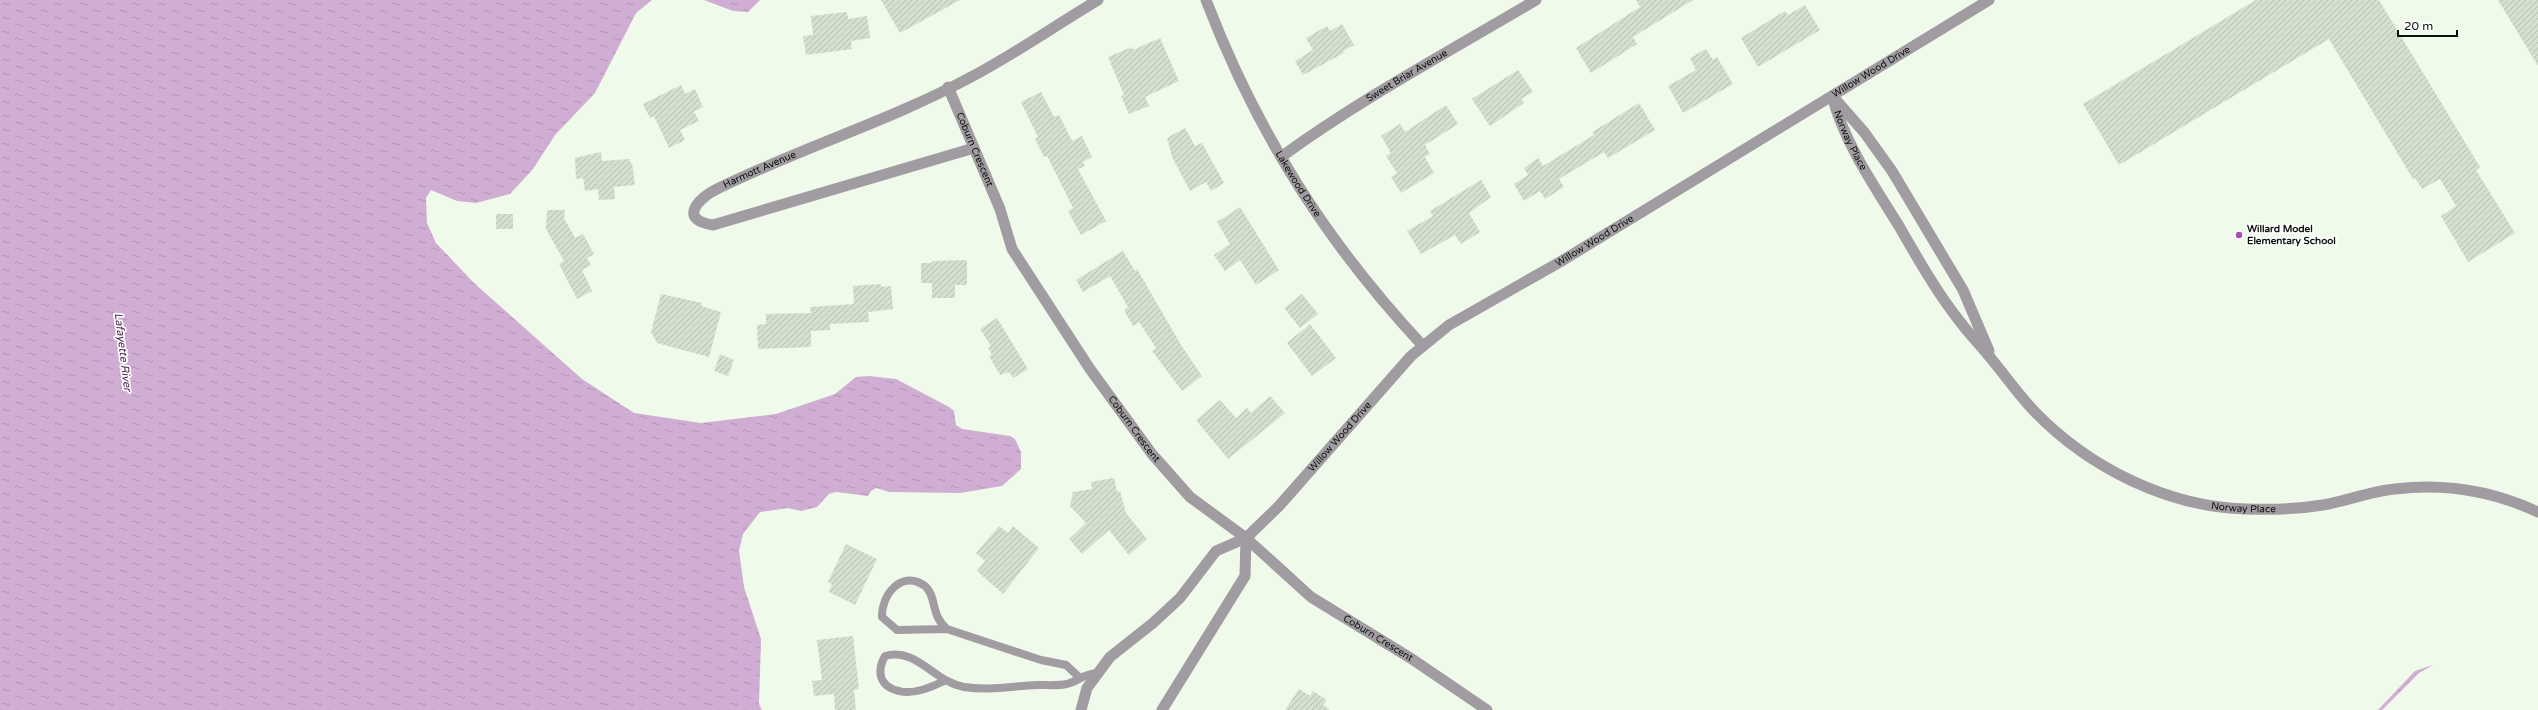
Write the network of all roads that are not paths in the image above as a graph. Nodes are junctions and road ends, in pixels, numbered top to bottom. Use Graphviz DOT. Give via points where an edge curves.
graph roads {
  1 [pos="1098,0"];
  2 [pos="1206,0"];
  3 [pos="1536,0"];
  4 [pos="1990,0"];
  5 [pos="948,87"];
  6 [pos="1832,96"];
  7 [pos="974,148"];
  8 [pos="1281,157"];
  9 [pos="1423,346"];
  10 [pos="1993,361"];
  11 [pos="2538,512"];
  12 [pos="1246,538"];
  13 [pos="947,628"];
  14 [pos="1096,673"];
  15 [pos="1079,677"];
  16 [pos="944,681"];
  17 [pos="1081,710"];
  18 [pos="1162,710"];
  19 [pos="1487,710"];
  1 -- 5 [label="street, Harmott Avenue" via="971,77"];
  2 -- 8 [label="street, Lakewood Drive" via="1226,53"];
  3 -- 8 [label="street, Sweet Briar Avenue" via="1318,130"];
  4 -- 6 [label="street, Willow Wood Drive"];
  5 -- 7 [label="street, Coburn Crescent"];
  5 -- 7 [label="street, Harmott Avenue" via="836,138 752,171 704,195 694,206 693,212 696,218 705,224 713,225"];
  6 -- 9 [label="street, Willow Wood Drive" via="1560,262 1449,326"];
  6 -- 10 [label="street, Norway Place" via="1864,132 1892,170 1963,290"];
  6 -- 10 [label="street, Norway Place" via="1848,143 1932,282 1961,323"];
  7 -- 12 [label="street, Coburn Crescent" via="1000,209 1012,249 1090,369 1152,454 1190,497"];
  8 -- 9 [label="street, Lakewood Drive" via="1304,198 1343,254 1386,307"];
  9 -- 12 [label="street, Willow Wood Drive" via="1411,356 1280,506"];
  10 -- 11 [label="street, Norway Place" via="2035,412 2066,440 2100,464 2135,482 2172,496 2243,509 2284,509 2324,505 2393,489 2436,487 2488,494"];
  12 -- 14 [label="street, Willow Wood Drive" via="1216,551 1180,598 1110,657"];
  12 -- 18 [label="street" via="1245,576"];
  12 -- 19 [label="street, Coburn Crescent" via="1311,597"];
  13 -- 13 [label="lane" via="940,623 935,613 932,595 926,587 914,580 892,588 885,597 882,617 897,630"];
  13 -- 15 [label="lane" via="1066,666"];
  14 -- 15 [label="lane"];
  14 -- 17 [label="street, Willow Wood Drive" via="1087,688"];
  15 -- 16 [label="lane" via="1068,684 990,689 963,687"];
  16 -- 16 [label="lane" via="919,661 904,655 885,656 880,664 879,674 885,685 900,692 928,688"];
}
